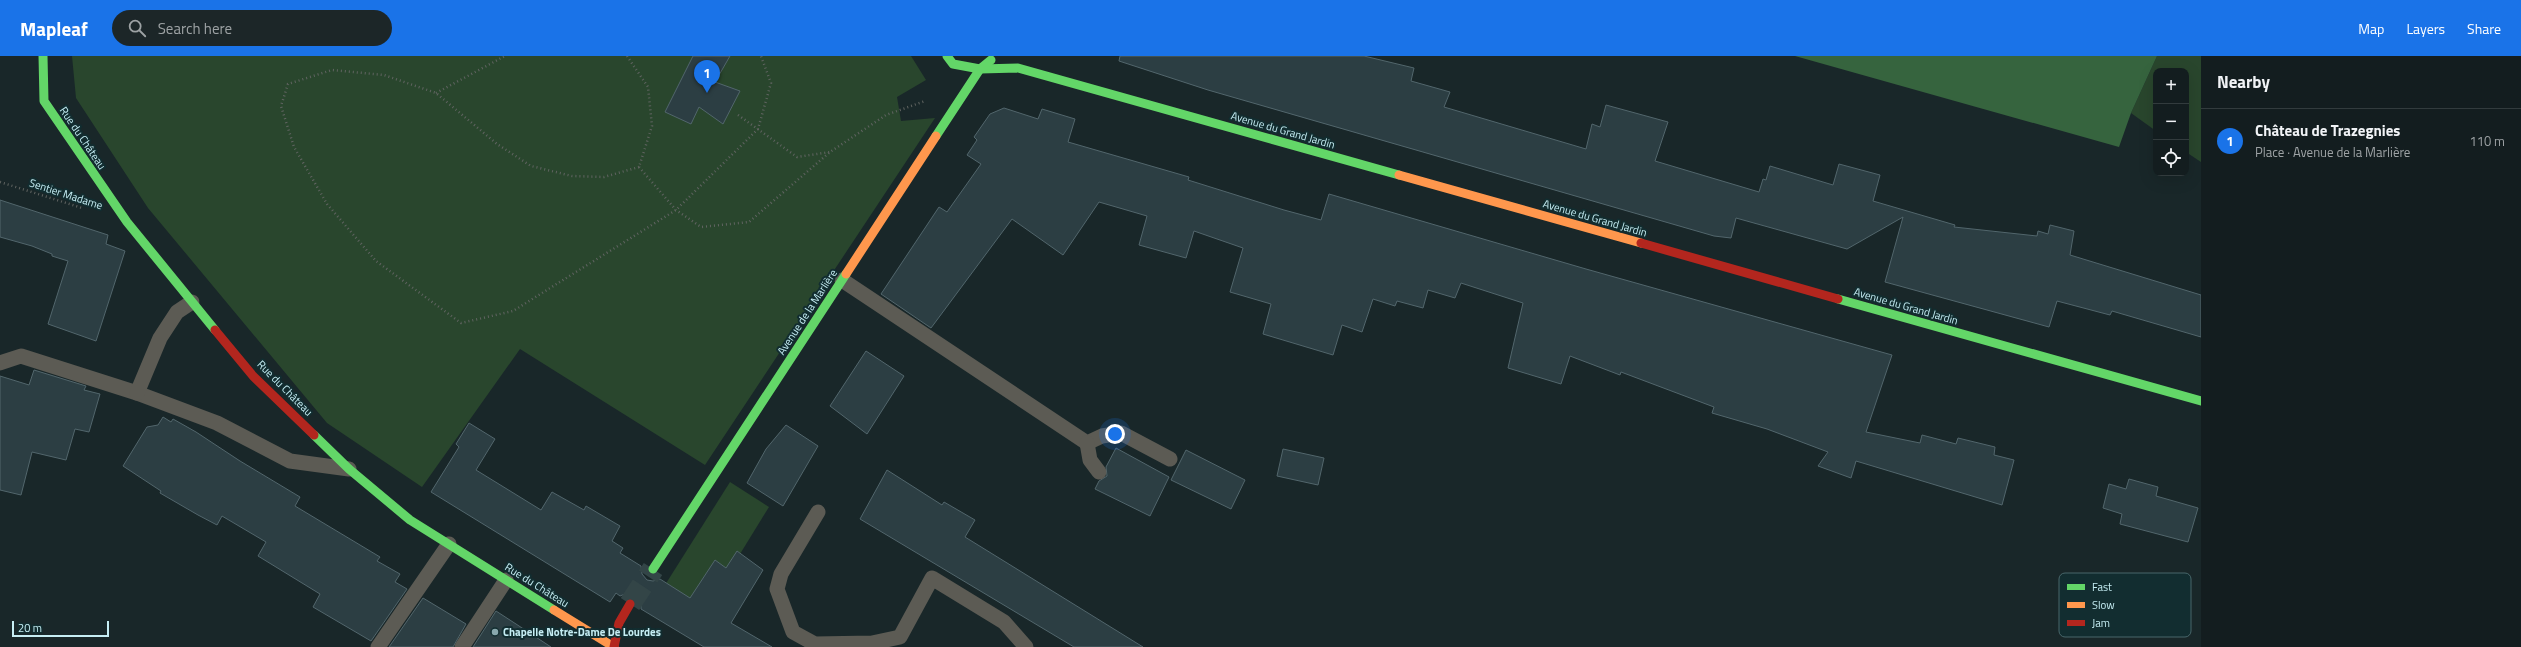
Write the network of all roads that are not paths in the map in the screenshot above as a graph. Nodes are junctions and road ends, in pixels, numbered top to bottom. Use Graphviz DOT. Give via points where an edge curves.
graph roads {
  1 [pos="43,56"];
  2 [pos="947,56"];
  3 [pos="997,56"];
  4 [pos="980,69"];
  5 [pos="842,280"];
  6 [pos="192,302"];
  7 [pos="0,363"];
  8 [pos="137,393"];
  9 [pos="2201,401"];
  10 [pos="1087,444"];
  11 [pos="1170,459"];
  12 [pos="349,469"];
  13 [pos="1099,472"];
  14 [pos="818,512"];
  15 [pos="449,544"];
  16 [pos="653,569"];
  17 [pos="506,580"];
  18 [pos="630,604"];
  19 [pos="378,647"];
  20 [pos="462,647"];
  21 [pos="614,647"];
  22 [pos="1026,647"];
  1 -- 6 [label="street, Rue du Château" via="44,101 127,222"];
  2 -- 4 [label="street, Avenue du Grand Jardin" via="953,64"];
  3 -- 4 [label="street, Avenue de la Marlière"];
  4 -- 5 [label="street, Avenue de la Marlière"];
  4 -- 9 [label="street, Avenue du Grand Jardin" via="1018,68"];
  5 -- 10 [label="lane"];
  5 -- 16 [label="street, Avenue de la Marlière"];
  6 -- 8 [label="lane" via="177,312 160,338"];
  6 -- 12 [label="street, Rue du Château" via="253,376"];
  7 -- 8 [label="lane" via="21,356"];
  8 -- 12 [label="lane" via="217,424 290,461"];
  10 -- 11 [label="lane" via="1102,436 1121,433"];
  10 -- 13 [label="lane" via="1090,460"];
  12 -- 15 [label="street, Rue du Château" via="410,520"];
  14 -- 22 [label="lane" via="781,574 777,589 793,632 814,644 872,643 900,638 932,578 1004,622"];
  15 -- 17 [label="street, Rue du Château"];
  15 -- 19 [label="lane"];
  17 -- 20 [label="lane"];
  17 -- 21 [label="street, Rue du Château"];
  18 -- 21 [label="street" via="619,623"];
}
